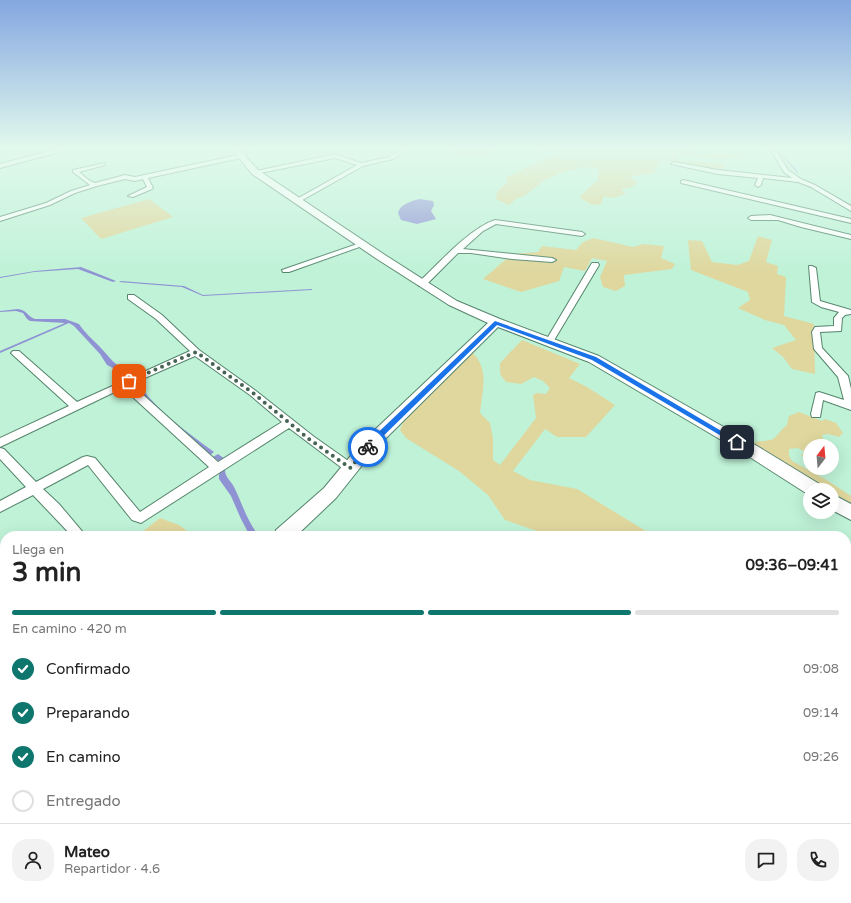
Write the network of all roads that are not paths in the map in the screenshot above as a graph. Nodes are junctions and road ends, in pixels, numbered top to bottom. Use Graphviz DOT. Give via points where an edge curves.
graph roads {
  1 [pos="82,189"];
  2 [pos="147,189"];
  3 [pos="279,189"];
  4 [pos="318,189"];
  5 [pos="715,189"];
  6 [pos="818,189"];
  7 [pos="130,196"];
  8 [pos="297,201"];
  9 [pos="851,209"];
  10 [pos="752,218"];
  11 [pos="0,219"];
  12 [pos="851,220"];
  13 [pos="582,234"];
  14 [pos="851,237"];
  15 [pos="363,244"];
  16 [pos="456,251"];
  17 [pos="552,260"];
  18 [pos="595,265"];
  19 [pos="812,268"];
  20 [pos="286,270"];
  21 [pos="422,284"];
  22 [pos="131,297"];
  23 [pos="851,312"];
  24 [pos="496,322"];
  25 [pos="549,342"];
  26 [pos="196,352"];
  27 [pos="16,353"];
  28 [pos="130,381"];
  29 [pos="75,406"];
  30 [pos="851,406"];
  31 [pos="816,414"];
  32 [pos="289,423"];
  33 [pos="0,443"];
  34 [pos="0,452"];
  35 [pos="223,464"];
  36 [pos="350,468"];
  37 [pos="804,483"];
  38 [pos="34,488"];
  39 [pos="839,505"];
  40 [pos="0,507"];
  41 [pos="851,513"];
  42 [pos="76,531"];
  43 [pos="288,531"];
  1 -- 11 [label="street" via="48,204"];
  2 -- 7 [label="street"];
  3 -- 8 [label="main road"];
  4 -- 8 [label="street"];
  5 -- 12 [label="street"];
  6 -- 9 [label="street"];
  8 -- 15 [label="main road"];
  10 -- 14 [label="street" via="779,218"];
  13 -- 16 [label="street" via="495,222"];
  15 -- 20 [label="street"];
  15 -- 21 [label="main road"];
  16 -- 17 [label="street"];
  16 -- 21 [label="street"];
  18 -- 25 [label="street"];
  19 -- 23 [label="street" via="816,302"];
  21 -- 24 [label="main road" via="453,303"];
  22 -- 26 [label="street" via="159,317"];
  23 -- 30 [label="street" via="842,313 838,318 838,329 818,329 816,332 818,349 843,376"];
  24 -- 25 [label="main road"];
  24 -- 36 [label="main road" via="369,445"];
  25 -- 37 [label="main road" via="599,361"];
  26 -- 28 [label="street"];
  26 -- 32 [label="street"];
  27 -- 29 [label="street"];
  28 -- 29 [label="street"];
  28 -- 35 [label="street"];
  29 -- 33 [label="street"];
  30 -- 31 [label="street" via="819,395"];
  32 -- 35 [label="street"];
  32 -- 36 [label="street"];
  34 -- 38 [label="street"];
  35 -- 38 [label="street" via="141,518 136,516 91,461 82,462"];
  36 -- 43 [label="main road" via="330,493"];
  38 -- 40 [label="street"];
  38 -- 42 [label="street"];
  39 -- 41 [label="main road"];
}
